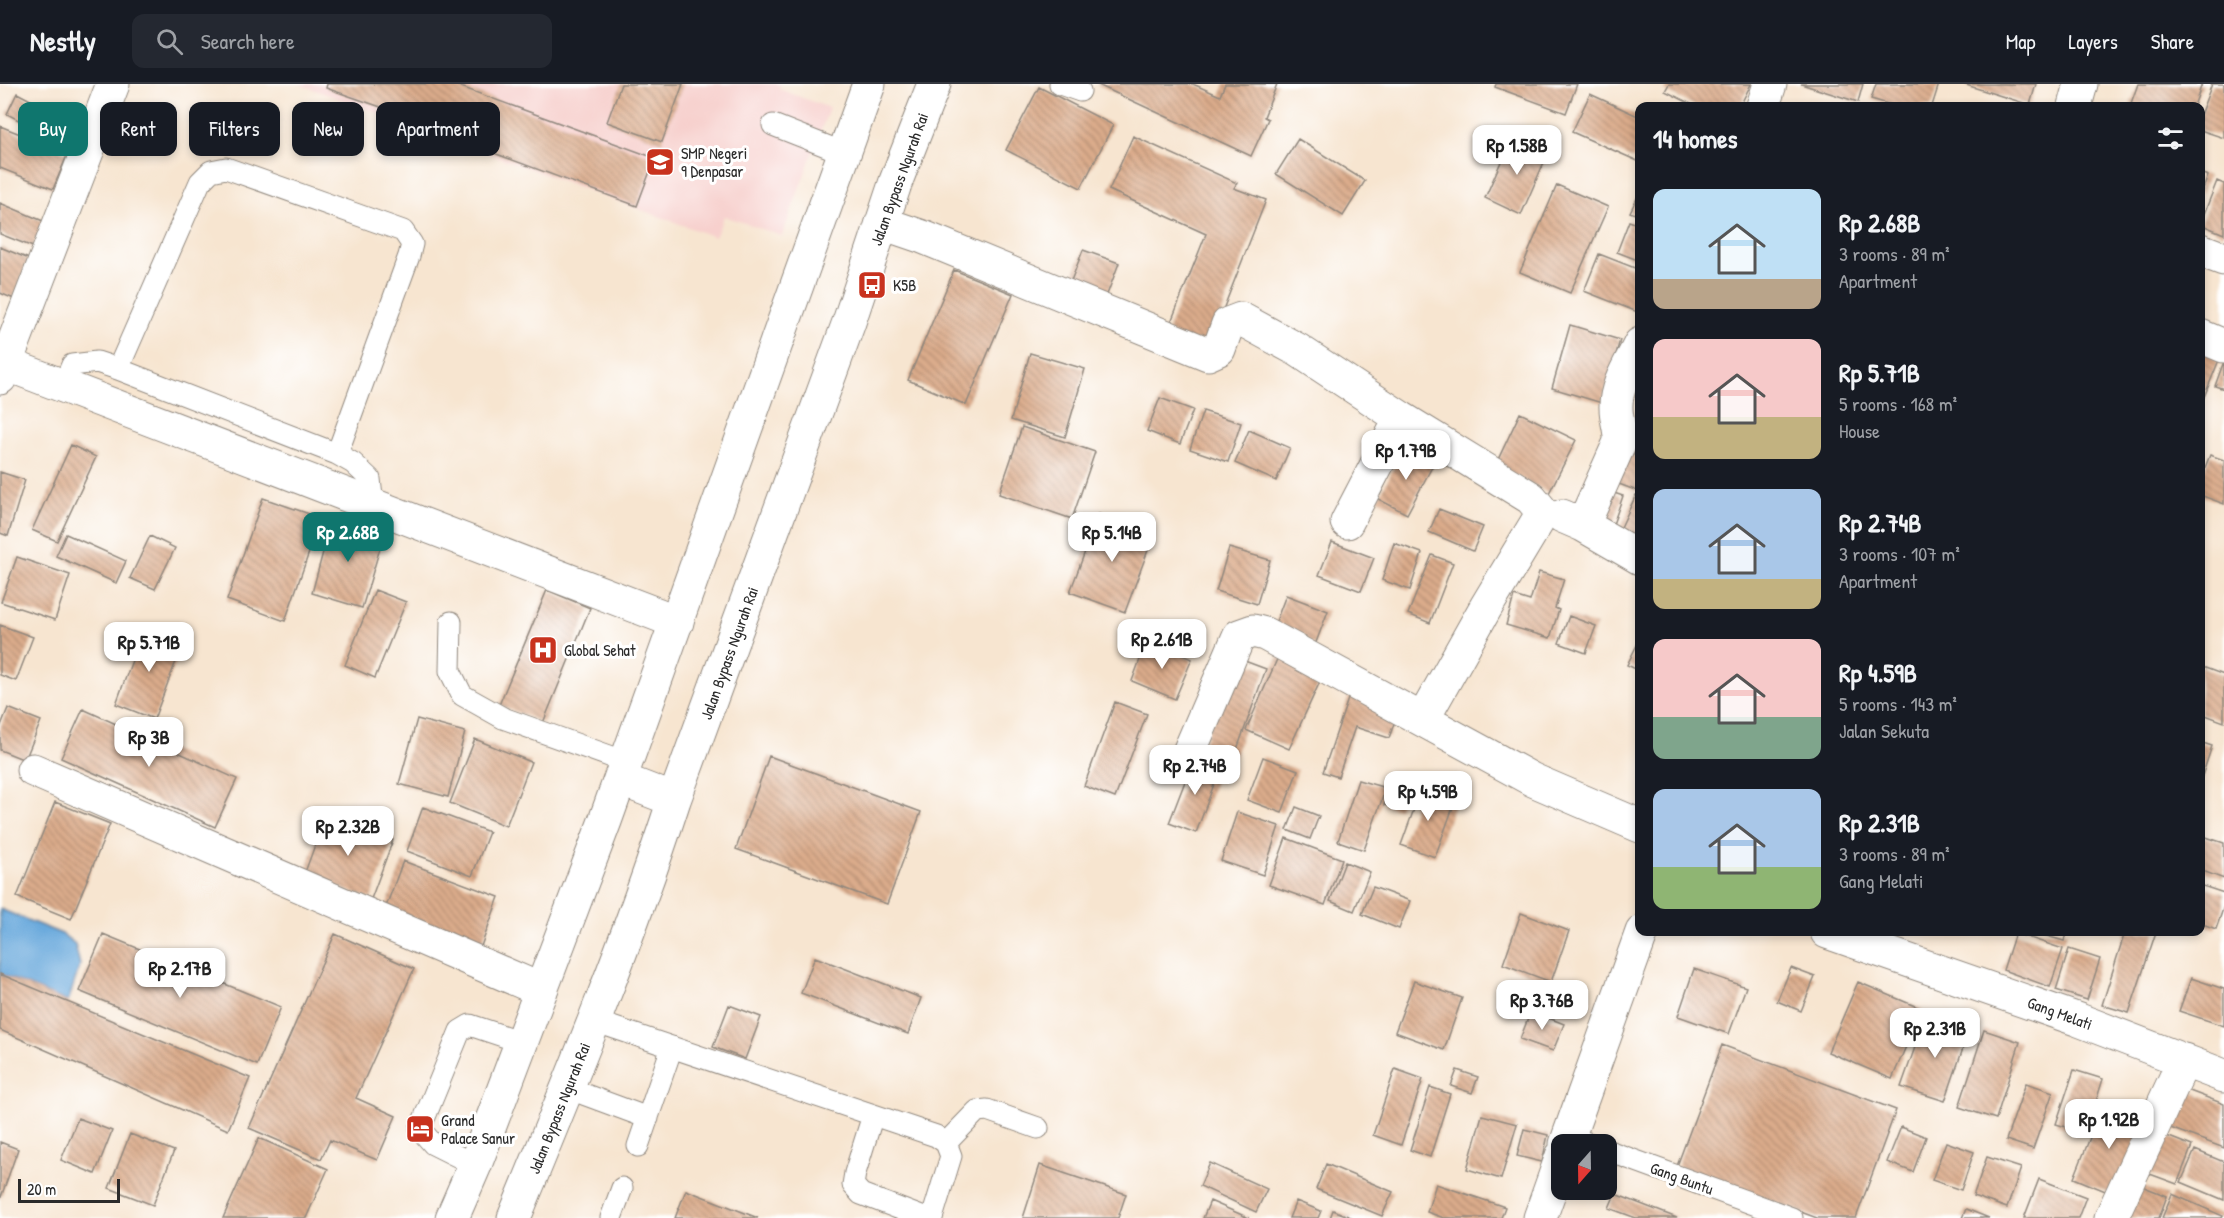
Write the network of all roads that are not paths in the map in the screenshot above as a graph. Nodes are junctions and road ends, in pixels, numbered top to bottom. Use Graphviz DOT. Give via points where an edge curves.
graph roads {
  1 [pos="113,84"];
  2 [pos="869,84"];
  3 [pos="934,84"];
  4 [pos="1060,84"];
  5 [pos="1770,84"];
  6 [pos="2080,84"];
  7 [pos="1080,91"];
  8 [pos="1763,102"];
  9 [pos="2076,102"];
  10 [pos="772,125"];
  11 [pos="844,153"];
  12 [pos="882,223"];
  13 [pos="2205,252"];
  14 [pos="2224,259"];
  15 [pos="2205,338"];
  16 [pos="2224,346"];
  17 [pos="1635,355"];
  18 [pos="118,369"];
  19 [pos="3,371"];
  20 [pos="63,386"];
  21 [pos="1401,418"];
  22 [pos="337,454"];
  23 [pos="373,506"];
  24 [pos="1347,522"];
  25 [pos="1635,555"];
  26 [pos="451,622"];
  27 [pos="677,622"];
  28 [pos="1423,719"];
  29 [pos="1187,757"];
  30 [pos="33,770"];
  31 [pos="623,770"];
  32 [pos="674,800"];
  33 [pos="1635,824"];
  34 [pos="1640,936"];
  35 [pos="1838,936"];
  36 [pos="541,990"];
  37 [pos="594,1021"];
  38 [pos="521,1042"];
  39 [pos="672,1047"];
  40 [pos="2184,1060"];
  41 [pos="2224,1076"];
  42 [pos="567,1088"];
  43 [pos="873,1115"];
  44 [pos="648,1118"];
  45 [pos="1038,1128"];
  46 [pos="1576,1134"];
  47 [pos="946,1143"];
  48 [pos="638,1146"];
  49 [pos="1617,1154"];
  50 [pos="475,1165"];
  51 [pos="1617,1165"];
  52 [pos="622,1188"];
  53 [pos="1551,1193"];
  54 [pos="452,1218"];
  55 [pos="513,1218"];
  56 [pos="611,1218"];
  57 [pos="924,1218"];
  58 [pos="932,1218"];
  59 [pos="1540,1218"];
  60 [pos="1761,1218"];
  61 [pos="1792,1218"];
  62 [pos="2111,1218"];
  1 -- 19 [label="main road"];
  2 -- 11 [label="main road"];
  3 -- 12 [label="main road, Jalan Bypass Ngurah Rai"];
  4 -- 7 [label="lane"];
  5 -- 8 [label="main road"];
  6 -- 9 [label="main road"];
  10 -- 11 [label="lane"];
  11 -- 27 [label="main road"];
  12 -- 21 [label="main road" via="1208,354 1219,348 1228,324 1241,319 1298,350"];
  12 -- 32 [label="main road, Jalan Bypass Ngurah Rai"];
  13 -- 14 [label="main road"];
  15 -- 16 [label="main road"];
  17 -- 25 [label="main road" via="1618,393 1620,442 1572,520"];
  18 -- 20 [label="lane" via="97,362 72,365"];
  18 -- 22 [label="lane"];
  18 -- 22 [label="lane" via="200,182 212,171 226,168 403,231 412,244"];
  19 -- 20 [label="main road"];
  20 -- 23 [label="main road"];
  21 -- 24 [label="main road"];
  21 -- 28 [label="main road" via="1531,498 1540,509 1539,519"];
  22 -- 23 [label="lane" via="370,479"];
  23 -- 27 [label="main road"];
  26 -- 31 [label="lane" via="450,671 462,695 503,718"];
  27 -- 31 [label="main road"];
  28 -- 29 [label="main road" via="1252,631 1239,636"];
  28 -- 33 [label="main road" via="1533,780"];
  30 -- 36 [label="main road"];
  31 -- 32 [label="main road"];
  31 -- 36 [label="main road"];
  32 -- 37 [label="main road, Jalan Bypass Ngurah Rai" via="651,873"];
  34 -- 46 [label="main road"];
  35 -- 40 [label="main road, Gang Melati"];
  36 -- 38 [label="main road"];
  37 -- 39 [label="lane"];
  37 -- 42 [label="main road, Jalan Bypass Ngurah Rai"];
  38 -- 50 [label="main road"];
  38 -- 50 [label="lane" via="470,1025 460,1030 420,1129 433,1144"];
  39 -- 43 [label="lane"];
  39 -- 44 [label="lane"];
  40 -- 41 [label="main road, Gang Melati"];
  40 -- 62 [label="main road"];
  42 -- 44 [label="lane"];
  42 -- 55 [label="main road, Jalan Bypass Ngurah Rai"];
  43 -- 47 [label="lane"];
  43 -- 57 [label="lane" via="854,1185 861,1194"];
  44 -- 48 [label="lane"];
  45 -- 47 [label="lane" via="987,1110 977,1111"];
  47 -- 58 [label="lane" via="951,1156"];
  49 -- 61 [label="lane, Gang Buntu"];
  50 -- 54 [label="main road"];
  51 -- 60 [label="lane"];
  52 -- 56 [label="lane"];
  53 -- 59 [label="main road"];
}
